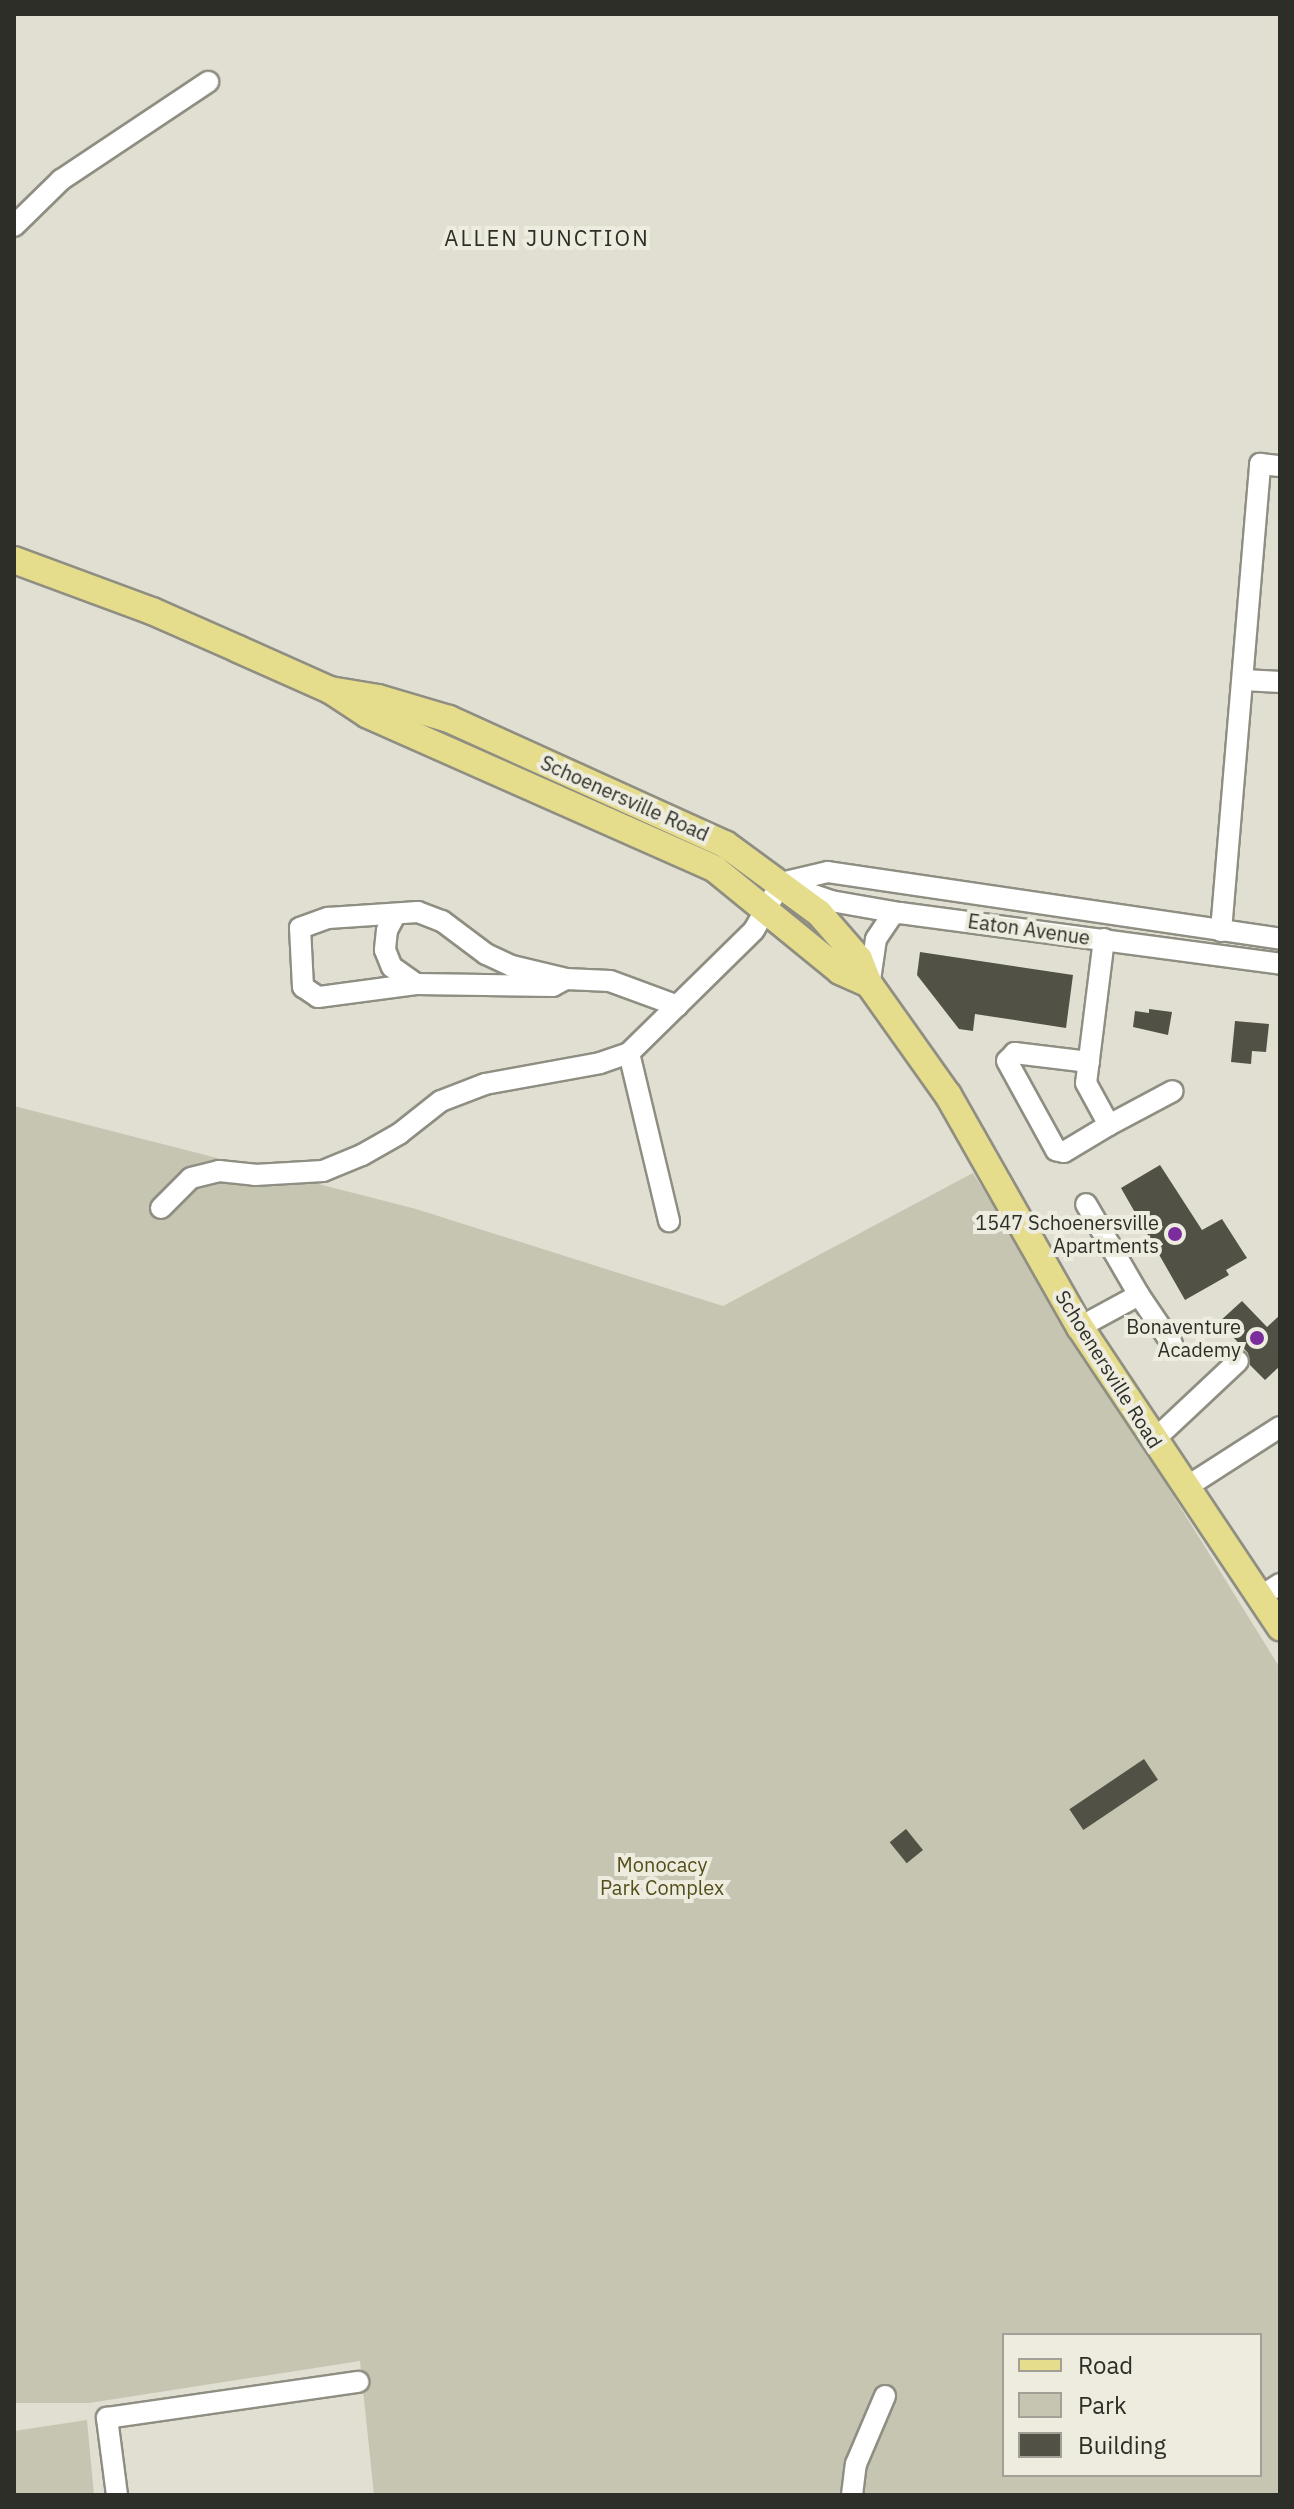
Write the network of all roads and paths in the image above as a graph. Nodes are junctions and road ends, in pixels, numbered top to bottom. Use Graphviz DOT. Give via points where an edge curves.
graph roads {
  1 [pos="208,82"];
  2 [pos="14,226"];
  3 [pos="1280,466"];
  4 [pos="14,560"];
  5 [pos="1244,680"];
  6 [pos="1280,682"];
  7 [pos="330,690"];
  8 [pos="715,869"];
  9 [pos="781,883"];
  10 [pos="765,908"];
  11 [pos="900,913"];
  12 [pos="394,917"];
  13 [pos="1221,931"];
  14 [pos="1104,939"];
  15 [pos="1280,939"];
  16 [pos="1280,964"];
  17 [pos="566,979"];
  18 [pos="416,984"];
  19 [pos="869,984"];
  20 [pos="678,1006"];
  21 [pos="629,1053"];
  22 [pos="1089,1062"];
  23 [pos="1173,1091"];
  24 [pos="1109,1125"];
  25 [pos="1086,1204"];
  26 [pos="161,1208"];
  27 [pos="669,1221"];
  28 [pos="1139,1295"];
  29 [pos="1080,1327"];
  30 [pos="1172,1344"];
  31 [pos="1238,1361"];
  32 [pos="1280,1427"];
  33 [pos="1154,1440"];
  34 [pos="1185,1488"];
  35 [pos="1270,1591"];
  36 [pos="1280,1627"];
  37 [pos="358,2382"];
  38 [pos="885,2396"];
  39 [pos="117,2495"];
  40 [pos="852,2495"];
  1 -- 2 [label="street" via="61,180"];
  3 -- 5 [label="street" via="1260,464"];
  4 -- 7 [label="main road, Schoenersville Road" via="152,611"];
  5 -- 6 [label="street"];
  5 -- 13 [label="street"];
  7 -- 8 [label="main road, Schoenersville Road" via="368,715"];
  7 -- 9 [label="main road, Schoenersville Road" via="449,719 725,844"];
  8 -- 9 [label="street, Eaton Avenue"];
  8 -- 10 [label="main road, Schoenersville Road"];
  9 -- 10 [label="street"];
  9 -- 11 [label="street, Eaton Avenue" via="831,901"];
  9 -- 13 [label="street, Eaton Avenue" via="828,872"];
  9 -- 19 [label="main road, Schoenersville Road" via="819,913 859,959"];
  10 -- 19 [label="main road, Schoenersville Road" via="840,971"];
  10 -- 20 [label="street" via="754,930"];
  11 -- 14 [label="street, Eaton Avenue"];
  11 -- 19 [label="street" via="893,914 876,939"];
  12 -- 17 [label="street" via="418,912 442,921 512,966"];
  12 -- 18 [label="street" via="385,950 392,967"];
  12 -- 18 [label="street" via="328,918 300,928 303,987 318,997"];
  13 -- 15 [label="street, Eaton Avenue"];
  14 -- 16 [label="street, Eaton Avenue"];
  14 -- 22 [label="street"];
  17 -- 18 [label="street" via="553,986"];
  17 -- 20 [label="street" via="610,981"];
  19 -- 29 [label="main road, Schoenersville Road" via="960,1115"];
  20 -- 21 [label="street"];
  21 -- 26 [label="street" via="485,1084 441,1101 399,1134 323,1171 219,1171 191,1178"];
  21 -- 27 [label="street"];
  22 -- 24 [label="street" via="1086,1083"];
  22 -- 24 [label="street" via="1015,1053 1007,1061 1056,1150 1064,1152"];
  23 -- 24 [label="street"];
  25 -- 28 [label="street"];
  28 -- 29 [label="street"];
  28 -- 30 [label="street"];
  29 -- 33 [label="main road, Schoenersville Road"];
  31 -- 33 [label="street"];
  32 -- 34 [label="street"];
  33 -- 34 [label="main road, Schoenersville Road"];
  34 -- 35 [label="main road, Schoenersville Road"];
  35 -- 36 [label="main road, Schoenersville Road"];
  37 -- 39 [label="street" via="107,2418"];
  38 -- 40 [label="street" via="856,2464"];
}
